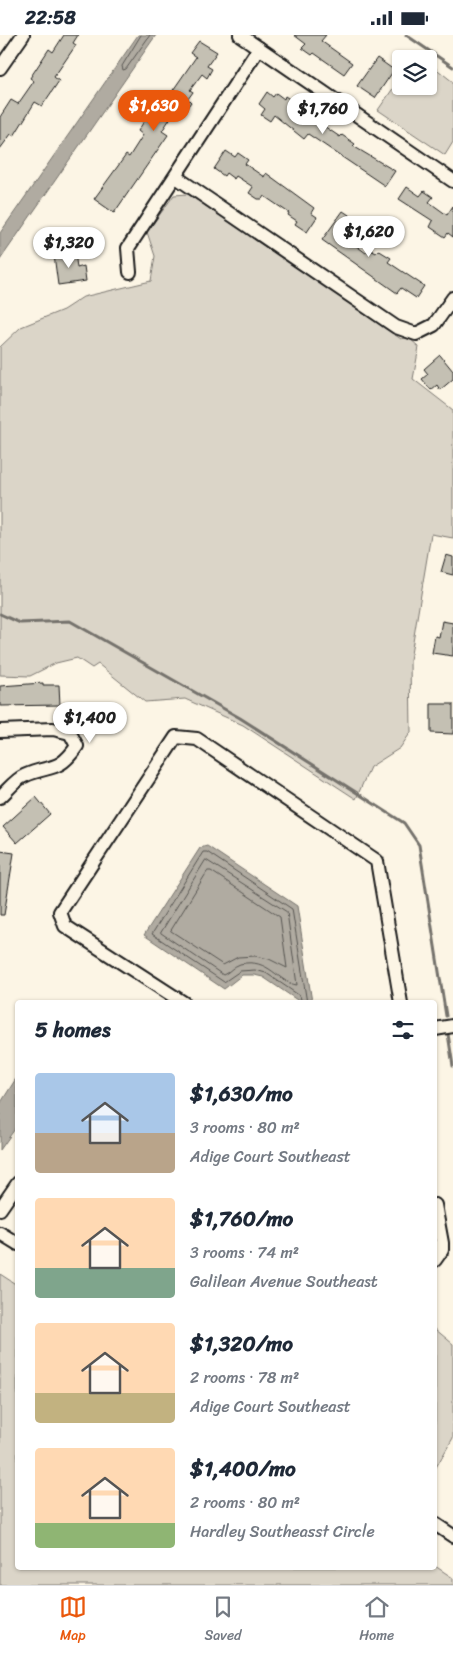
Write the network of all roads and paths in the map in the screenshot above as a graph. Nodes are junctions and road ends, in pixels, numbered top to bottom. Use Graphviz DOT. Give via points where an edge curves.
graph roads {
  1 [pos="23,35"];
  2 [pos="240,35"];
  3 [pos="259,48"];
  4 [pos="2,61"];
  5 [pos="176,177"];
  6 [pos="453,181"];
  7 [pos="130,272"];
  8 [pos="453,298"];
  9 [pos="0,731"];
  10 [pos="0,797"];
  11 [pos="179,1000"];
  12 [pos="400,1000"];
  13 [pos="453,1026"];
  14 [pos="437,1029"];
  15 [pos="15,1187"];
  16 [pos="0,1209"];
  17 [pos="437,1216"];
  18 [pos="0,1233"];
  19 [pos="15,1242"];
  20 [pos="437,1257"];
  21 [pos="437,1525"];
  22 [pos="453,1536"];
  1 -- 4 [label="street"];
  2 -- 3 [label="street"];
  3 -- 5 [label="street"];
  3 -- 6 [label="street"];
  5 -- 7 [label="street" via="128,249"];
  5 -- 8 [label="street" via="396,327 416,334 434,325"];
  9 -- 10 [label="street" via="53,729 70,733 77,746 68,759 53,769 23,776"];
  11 -- 12 [label="street" via="65,926 60,912 176,737 197,739 377,861"];
  13 -- 14 [label="street"];
  15 -- 16 [label="street"];
  17 -- 20 [label="street" via="442,1250"];
  18 -- 19 [label="street"];
  21 -- 22 [label="street"];
}
